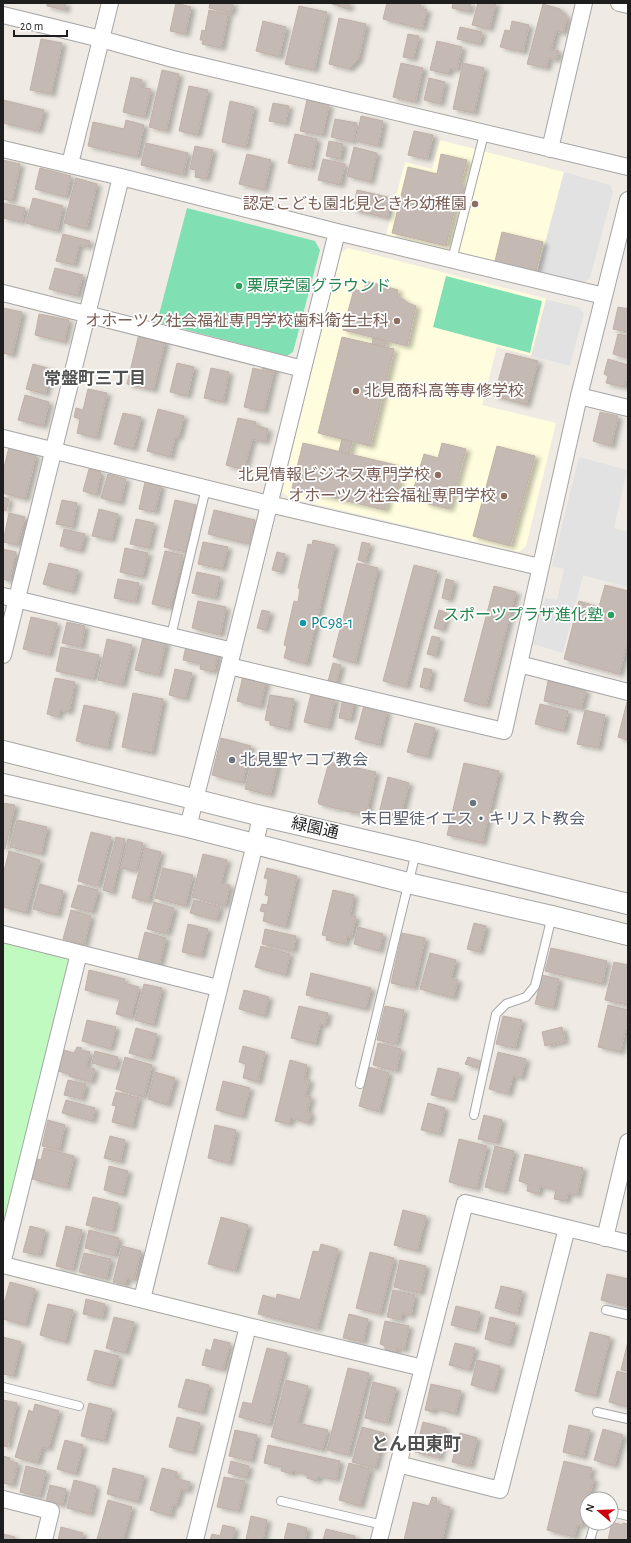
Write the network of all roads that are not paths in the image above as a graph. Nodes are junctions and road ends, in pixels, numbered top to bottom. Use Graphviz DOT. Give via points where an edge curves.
graph roads {
  1 [pos="110,3"];
  2 [pos="584,3"];
  3 [pos="619,3"];
  4 [pos="628,5"];
  5 [pos="3,15"];
  6 [pos="101,39"];
  7 [pos="484,134"];
  8 [pos="3,149"];
  9 [pos="550,149"];
  10 [pos="70,164"];
  11 [pos="628,167"];
  12 [pos="121,177"];
  13 [pos="628,200"];
  14 [pos="337,232"];
  15 [pos="452,260"];
  16 [pos="3,293"];
  17 [pos="604,296"];
  18 [pos="86,314"];
  19 [pos="303,369"];
  20 [pos="578,396"];
  21 [pos="628,408"];
  22 [pos="3,438"];
  23 [pos="54,450"];
  24 [pos="206,488"];
  25 [pos="269,504"];
  26 [pos="540,567"];
  27 [pos="10,598"];
  28 [pos="171,636"];
  29 [pos="233,651"];
  30 [pos="3,655"];
  31 [pos="518,664"];
  32 [pos="229,666"];
  33 [pos="628,692"];
  34 [pos="3,750"];
  35 [pos="3,784"];
  36 [pos="195,798"];
  37 [pos="261,816"];
  38 [pos="188,827"];
  39 [pos="255,844"];
  40 [pos="416,852"];
  41 [pos="408,883"];
  42 [pos="628,904"];
  43 [pos="552,916"];
  44 [pos="3,934"];
  45 [pos="628,935"];
  46 [pos="79,953"];
  47 [pos="218,988"];
  48 [pos="360,1084"];
  49 [pos="474,1115"];
  50 [pos="628,1142"];
  51 [pos="567,1228"];
  52 [pos="605,1238"];
  53 [pos="628,1243"];
  54 [pos="3,1260"];
  55 [pos="3,1265"];
  56 [pos="142,1299"];
  57 [pos="606,1310"];
  58 [pos="628,1315"];
  59 [pos="248,1326"];
  60 [pos="423,1368"];
  61 [pos="3,1387"];
  62 [pos="79,1406"];
  63 [pos="597,1412"];
  64 [pos="628,1419"];
  65 [pos="398,1464"];
  66 [pos="3,1499"];
  67 [pos="282,1500"];
  68 [pos="381,1532"];
  69 [pos="44,1540"];
  70 [pos="195,1540"];
  1 -- 6 [label="street"];
  2 -- 9 [label="street"];
  3 -- 4 [label="street"];
  5 -- 6 [label="street"];
  6 -- 7 [label="street" via="173,59"];
  6 -- 10 [label="street"];
  7 -- 9 [label="street"];
  7 -- 15 [label="lane"];
  8 -- 10 [label="street"];
  9 -- 11 [label="street"];
  10 -- 12 [label="street"];
  12 -- 14 [label="street"];
  12 -- 18 [label="street"];
  13 -- 17 [label="street"];
  14 -- 15 [label="street"];
  14 -- 19 [label="street"];
  15 -- 17 [label="street"];
  16 -- 18 [label="street"];
  17 -- 20 [label="street"];
  18 -- 19 [label="street"];
  18 -- 23 [label="street"];
  19 -- 25 [label="street"];
  20 -- 21 [label="street"];
  20 -- 26 [label="street"];
  22 -- 23 [label="street"];
  23 -- 24 [label="street"];
  23 -- 27 [label="street"];
  24 -- 25 [label="street"];
  24 -- 28 [label="lane"];
  25 -- 26 [label="street"];
  25 -- 29 [label="street"];
  26 -- 31 [label="street"];
  27 -- 28 [label="street"];
  27 -- 30 [label="street"];
  28 -- 29 [label="street"];
  29 -- 32 [label="street"];
  31 -- 32 [label="street" via="504,731"];
  31 -- 33 [label="street"];
  32 -- 36 [label="street"];
  34 -- 36 [label="street, 緑園通"];
  35 -- 38 [label="street, 緑園通"];
  36 -- 37 [label="street, 緑園通"];
  36 -- 38 [label="street"];
  37 -- 39 [label="street"];
  37 -- 40 [label="street, 緑園通"];
  38 -- 39 [label="street, 緑園通"];
  39 -- 41 [label="street, 緑園通"];
  39 -- 47 [label="street"];
  40 -- 41 [label="lane"];
  40 -- 42 [label="street, 緑園通"];
  41 -- 43 [label="street, 緑園通"];
  41 -- 48 [label="lane"];
  43 -- 45 [label="street, 緑園通"];
  43 -- 49 [label="lane" via="535,986 526,998 506,1004 496,1014"];
  44 -- 46 [label="street"];
  46 -- 47 [label="street"];
  46 -- 54 [label="street"];
  47 -- 56 [label="street"];
  50 -- 52 [label="street"];
  51 -- 52 [label="street"];
  51 -- 60 [label="street" via="465,1203"];
  51 -- 65 [label="street" via="500,1490"];
  52 -- 53 [label="street"];
  55 -- 56 [label="street"];
  56 -- 59 [label="street"];
  57 -- 58 [label="lane"];
  59 -- 60 [label="street"];
  59 -- 70 [label="street"];
  60 -- 65 [label="street"];
  61 -- 62 [label="lane"];
  63 -- 64 [label="lane"];
  65 -- 68 [label="street"];
  66 -- 69 [label="street" via="51,1511"];
  67 -- 68 [label="lane"];
}
